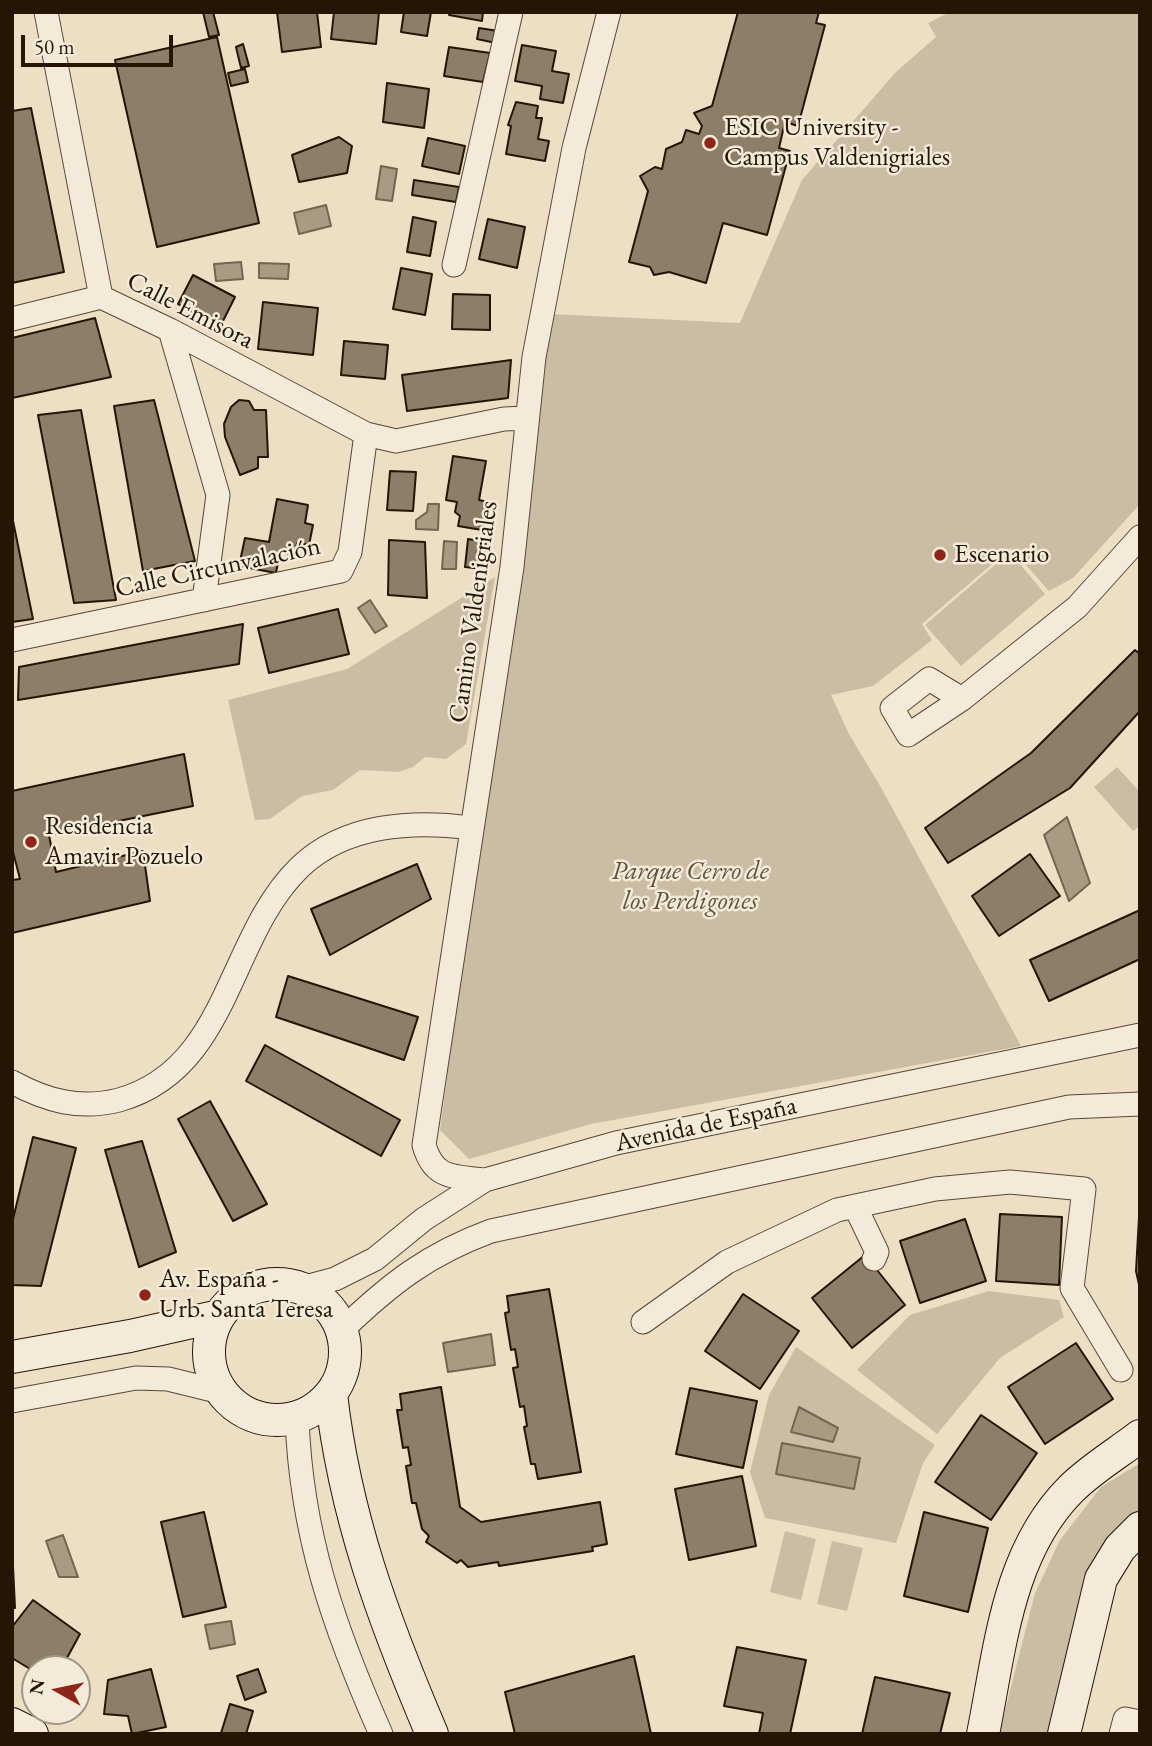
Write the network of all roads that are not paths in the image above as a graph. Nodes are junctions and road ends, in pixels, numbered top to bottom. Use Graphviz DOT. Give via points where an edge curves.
graph roads {
  1 [pos="46,12"];
  2 [pos="511,12"];
  3 [pos="609,12"];
  4 [pos="454,265"];
  5 [pos="101,298"];
  6 [pos="12,319"];
  7 [pos="170,330"];
  8 [pos="526,418"];
  9 [pos="366,434"];
  10 [pos="1140,537"];
  11 [pos="204,600"];
  12 [pos="12,640"];
  13 [pos="962,699"];
  14 [pos="471,828"];
  15 [pos="1140,1034"];
  16 [pos="12,1082"];
  17 [pos="1140,1104"];
  18 [pos="485,1180"];
  19 [pos="855,1206"];
  20 [pos="874,1259"];
  21 [pos="301,1288"];
  22 [pos="219,1316"];
  23 [pos="643,1322"];
  24 [pos="342,1330"];
  25 [pos="12,1357"];
  26 [pos="1109,1360"];
  27 [pos="221,1392"];
  28 [pos="331,1394"];
  29 [pos="12,1401"];
  30 [pos="297,1418"];
  31 [pos="1140,1436"];
  32 [pos="1140,1528"];
  33 [pos="1140,1722"];
  34 [pos="12,1724"];
  35 [pos="32,1734"];
  36 [pos="381,1734"];
  37 [pos="432,1734"];
  38 [pos="983,1734"];
  39 [pos="1064,1734"];
  40 [pos="1121,1734"];
  1 -- 5 [label="street, Calle Emisora"];
  2 -- 4 [label="street"];
  3 -- 8 [label="street, Camino Valdenigriales" via="574,148"];
  5 -- 6 [label="street"];
  5 -- 7 [label="street, Calle Emisora"];
  7 -- 9 [label="street, Calle Emisora"];
  7 -- 11 [label="street" via="218,495"];
  8 -- 9 [label="street, Calle Emisora" via="396,442"];
  8 -- 14 [label="street, Camino Valdenigriales" via="512,567"];
  9 -- 11 [label="street, Calle Circunvalación" via="350,552 341,571"];
  10 -- 13 [label="street" via="1077,607"];
  11 -- 12 [label="street, Calle Circunvalación"];
  14 -- 16 [label="street" via="389,826 354,836 303,865 280,888 260,919 205,1035 166,1077 148,1089 106,1103 79,1106 52,1101"];
  14 -- 18 [label="street, Camino Valdenigriales" via="424,1145 429,1161 443,1174"];
  15 -- 18 [label="street, Avenida de España" via="616,1143"];
  17 -- 24 [label="street" via="1069,1107 491,1231 453,1245 390,1285"];
  18 -- 21 [label="street, Avenida de España" via="424,1219 375,1259 335,1279"];
  19 -- 20 [label="street" via="877,1252"];
  19 -- 23 [label="street" via="837,1210 727,1262"];
  19 -- 26 [label="street" via="935,1189 1010,1182 1084,1189 1072,1288"];
  21 -- 22 [label="main road" via="255,1287 234,1299"];
  21 -- 24 [label="main road" via="326,1304"];
  22 -- 25 [label="main road"];
  22 -- 27 [label="main road" via="209,1342 211,1368"];
  24 -- 28 [label="main road" via="345,1363"];
  27 -- 29 [label="street" via="168,1379 136,1378"];
  27 -- 30 [label="main road" via="242,1411 269,1421"];
  28 -- 30 [label="main road"];
  28 -- 37 [label="main road" via="339,1460 357,1532 379,1603"];
  30 -- 36 [label="street" via="313,1551 345,1653"];
  31 -- 38 [label="main road" via="1071,1489 1025,1558 1009,1602"];
  32 -- 39 [label="main road" via="1120,1548 1101,1579"];
  33 -- 40 [label="street" via="1125,1720"];
  34 -- 35 [label="main road"];
}
